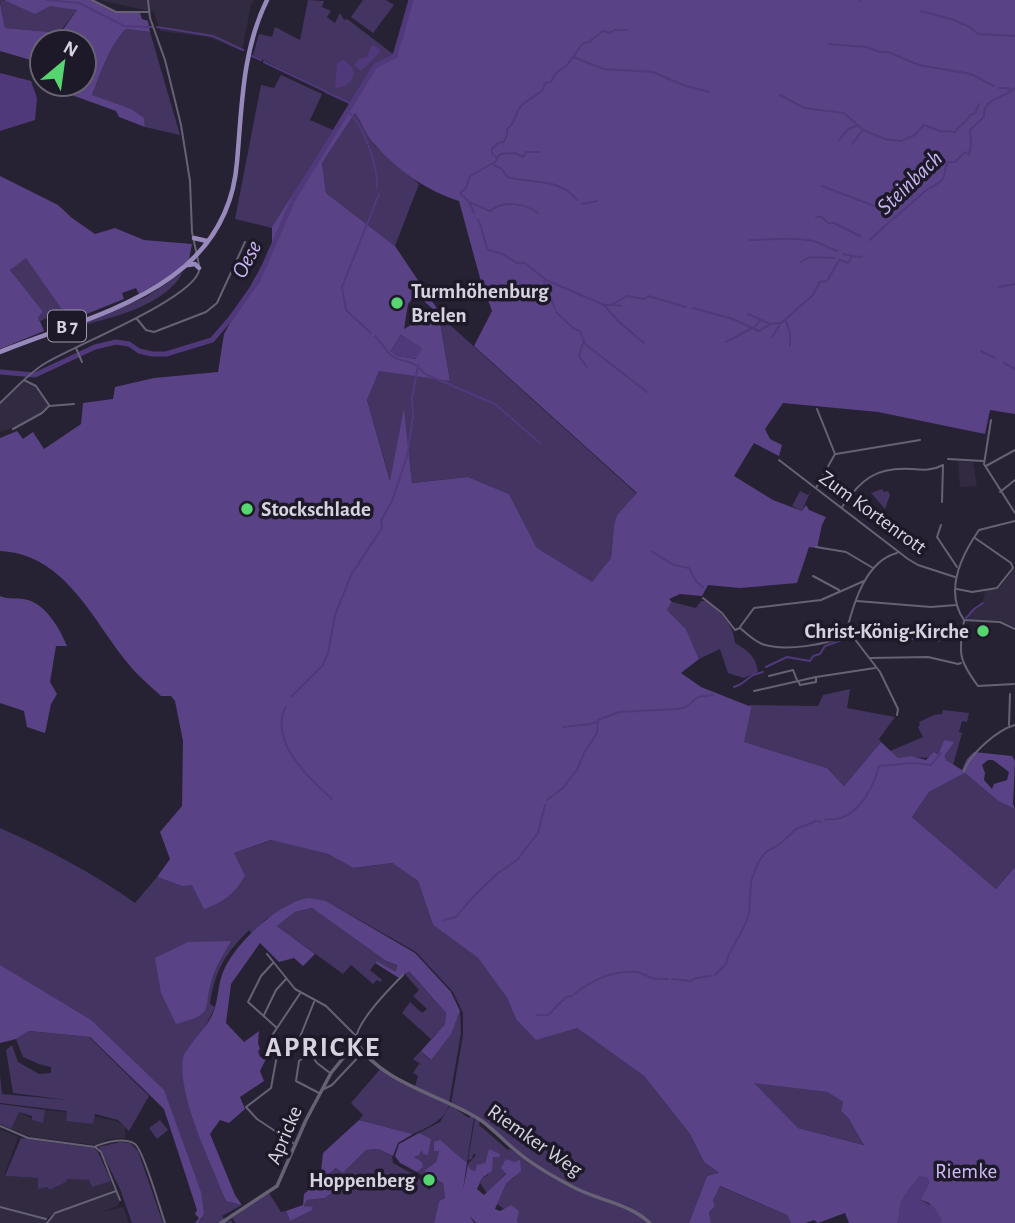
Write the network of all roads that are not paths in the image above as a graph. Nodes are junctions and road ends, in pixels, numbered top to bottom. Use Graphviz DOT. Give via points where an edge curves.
graph roads {
  1 [pos="92,0"];
  2 [pos="148,0"];
  3 [pos="267,0"];
  4 [pos="149,12"];
  5 [pos="194,239"];
  6 [pos="208,241"];
  7 [pos="245,242"];
  8 [pos="198,254"];
  9 [pos="187,265"];
  10 [pos="200,268"];
  11 [pos="136,318"];
  12 [pos="76,348"];
  13 [pos="0,352"];
  14 [pos="82,362"];
  15 [pos="24,380"];
  16 [pos="0,403"];
  17 [pos="74,404"];
  18 [pos="49,406"];
  19 [pos="817,409"];
  20 [pos="991,420"];
  21 [pos="13,429"];
  22 [pos="920,440"];
  23 [pos="1015,450"];
  24 [pos="835,454"];
  25 [pos="948,459"];
  26 [pos="779,460"];
  27 [pos="984,461"];
  28 [pos="985,467"];
  29 [pos="825,471"];
  30 [pos="1015,480"];
  31 [pos="816,489"];
  32 [pos="1000,492"];
  33 [pos="848,499"];
  34 [pos="942,502"];
  35 [pos="841,508"];
  36 [pos="1015,513"];
  37 [pos="1015,521"];
  38 [pos="941,525"];
  39 [pos="974,537"];
  40 [pos="816,547"];
  41 [pos="898,553"];
  42 [pos="957,568"];
  43 [pos="874,569"];
  44 [pos="813,576"];
  45 [pos="956,577"];
  46 [pos="865,581"];
  47 [pos="956,589"];
  48 [pos="840,591"];
  49 [pos="703,598"];
  50 [pos="856,601"];
  51 [pos="957,605"];
  52 [pos="964,620"];
  53 [pos="740,628"];
  54 [pos="1015,629"];
  55 [pos="823,632"];
  56 [pos="848,634"];
  57 [pos="826,643"];
  58 [pos="868,659"];
  59 [pos="962,663"];
  60 [pos="876,668"];
  61 [pos="769,676"];
  62 [pos="798,681"];
  63 [pos="1014,684"];
  64 [pos="754,691"];
  65 [pos="1010,694"];
  66 [pos="897,715"];
  67 [pos="1015,725"];
  68 [pos="1010,726"];
  69 [pos="964,771"];
  70 [pos="267,954"];
  71 [pos="274,963"];
  72 [pos="402,975"];
  73 [pos="286,979"];
  74 [pos="301,992"];
  75 [pos="315,1000"];
  76 [pos="263,1016"];
  77 [pos="278,1029"];
  78 [pos="355,1035"];
  79 [pos="300,1037"];
  80 [pos="356,1042"];
  81 [pos="362,1052"];
  82 [pos="331,1073"];
  83 [pos="323,1088"];
  84 [pos="320,1094"];
  85 [pos="0,1126"];
  86 [pos="296,1145"];
  87 [pos="96,1147"];
  88 [pos="117,1191"];
  89 [pos="120,1200"];
  90 [pos="0,1207"];
  91 [pos="48,1221"];
  92 [pos="165,1223"];
  93 [pos="221,1223"];
  94 [pos="650,1223"];
  1 -- 4 [label="street" via="116,12"];
  2 -- 4 [label="street"];
  3 -- 6 [label="main road, B 7" via="248,55 233,186 223,217"];
  4 -- 5 [label="street" via="180,118"];
  5 -- 6 [label="main road"];
  5 -- 8 [label="street"];
  6 -- 8 [label="main road, B 7"];
  7 -- 11 [label="street" via="221,296 206,312 154,332"];
  8 -- 9 [label="main road, B 7"];
  8 -- 10 [label="street"];
  9 -- 10 [label="main road"];
  9 -- 13 [label="main road, B 7" via="147,294"];
  10 -- 11 [label="street" via="190,284"];
  11 -- 12 [label="street"];
  12 -- 14 [label="street"];
  12 -- 15 [label="street"];
  15 -- 16 [label="street"];
  15 -- 18 [label="street" via="36,386"];
  17 -- 18 [label="street"];
  18 -- 21 [label="street"];
  19 -- 24 [label="street"];
  20 -- 27 [label="street"];
  22 -- 24 [label="street"];
  23 -- 28 [label="street"];
  24 -- 29 [label="street"];
  25 -- 27 [label="street"];
  26 -- 31 [label="street, Zum Kortenrott"];
  27 -- 28 [label="street"];
  28 -- 32 [label="street"];
  29 -- 31 [label="street"];
  29 -- 33 [label="street" via="836,477"];
  30 -- 32 [label="street"];
  31 -- 35 [label="street, Zum Kortenrott"];
  32 -- 36 [label="street"];
  33 -- 34 [label="street" via="865,478 876,474 928,471 943,465"];
  33 -- 35 [label="street"];
  35 -- 41 [label="street, Zum Kortenrott"];
  37 -- 39 [label="street" via="982,528"];
  38 -- 42 [label="street" via="937,537"];
  39 -- 42 [label="street"];
  39 -- 47 [label="street" via="1013,568 997,588"];
  40 -- 43 [label="street" via="846,552"];
  41 -- 43 [label="street"];
  41 -- 45 [label="street, Zum Kortenrott"];
  42 -- 45 [label="street"];
  43 -- 46 [label="street"];
  44 -- 48 [label="street"];
  45 -- 47 [label="street"];
  46 -- 48 [label="street"];
  46 -- 50 [label="street"];
  47 -- 51 [label="street"];
  48 -- 53 [label="street" via="806,603 754,608"];
  49 -- 53 [label="street" via="732,627"];
  50 -- 51 [label="street"];
  50 -- 56 [label="street"];
  51 -- 52 [label="street"];
  52 -- 54 [label="street" via="1000,622"];
  52 -- 59 [label="street"];
  53 -- 57 [label="street" via="756,641 774,646"];
  55 -- 57 [label="street"];
  56 -- 57 [label="street"];
  56 -- 58 [label="street"];
  58 -- 59 [label="street" via="928,657"];
  58 -- 60 [label="street"];
  59 -- 63 [label="street" via="978,686"];
  60 -- 62 [label="street"];
  60 -- 66 [label="street" via="893,697"];
  61 -- 62 [label="street" via="793,670"];
  62 -- 64 [label="street"];
  65 -- 68 [label="street"];
  67 -- 68 [label="street"];
  68 -- 69 [label="street" via="970,757"];
  70 -- 71 [label="street"];
  71 -- 73 [label="street"];
  71 -- 76 [label="street" via="261,976 248,1002"];
  72 -- 78 [label="street"];
  73 -- 74 [label="street"];
  73 -- 76 [label="street"];
  74 -- 75 [label="street"];
  74 -- 77 [label="street"];
  75 -- 78 [label="street"];
  75 -- 79 [label="street"];
  76 -- 77 [label="street"];
  77 -- 86 [label="street" via="271,1037 277,1055 271,1088 246,1107"];
  78 -- 80 [label="street"];
  80 -- 81 [label="street"];
  80 -- 82 [label="street, Apricke"];
  81 -- 83 [label="street, Apricke" via="332,1085"];
  81 -- 94 [label="street, Riemker Weg" via="403,1081 481,1121 516,1151 571,1186 632,1209"];
  82 -- 83 [label="street, Apricke"];
  82 -- 84 [label="street" via="310,1053 299,1061 296,1081"];
  83 -- 84 [label="street, Apricke"];
  84 -- 86 [label="street, Apricke"];
  85 -- 87 [label="street" via="28,1138"];
  86 -- 93 [label="street, Apricke" via="277,1186"];
  87 -- 88 [label="street"];
  87 -- 92 [label="street" via="127,1141 139,1149"];
  88 -- 89 [label="street"];
  88 -- 91 [label="street" via="55,1213"];
  90 -- 91 [label="street"];
}
